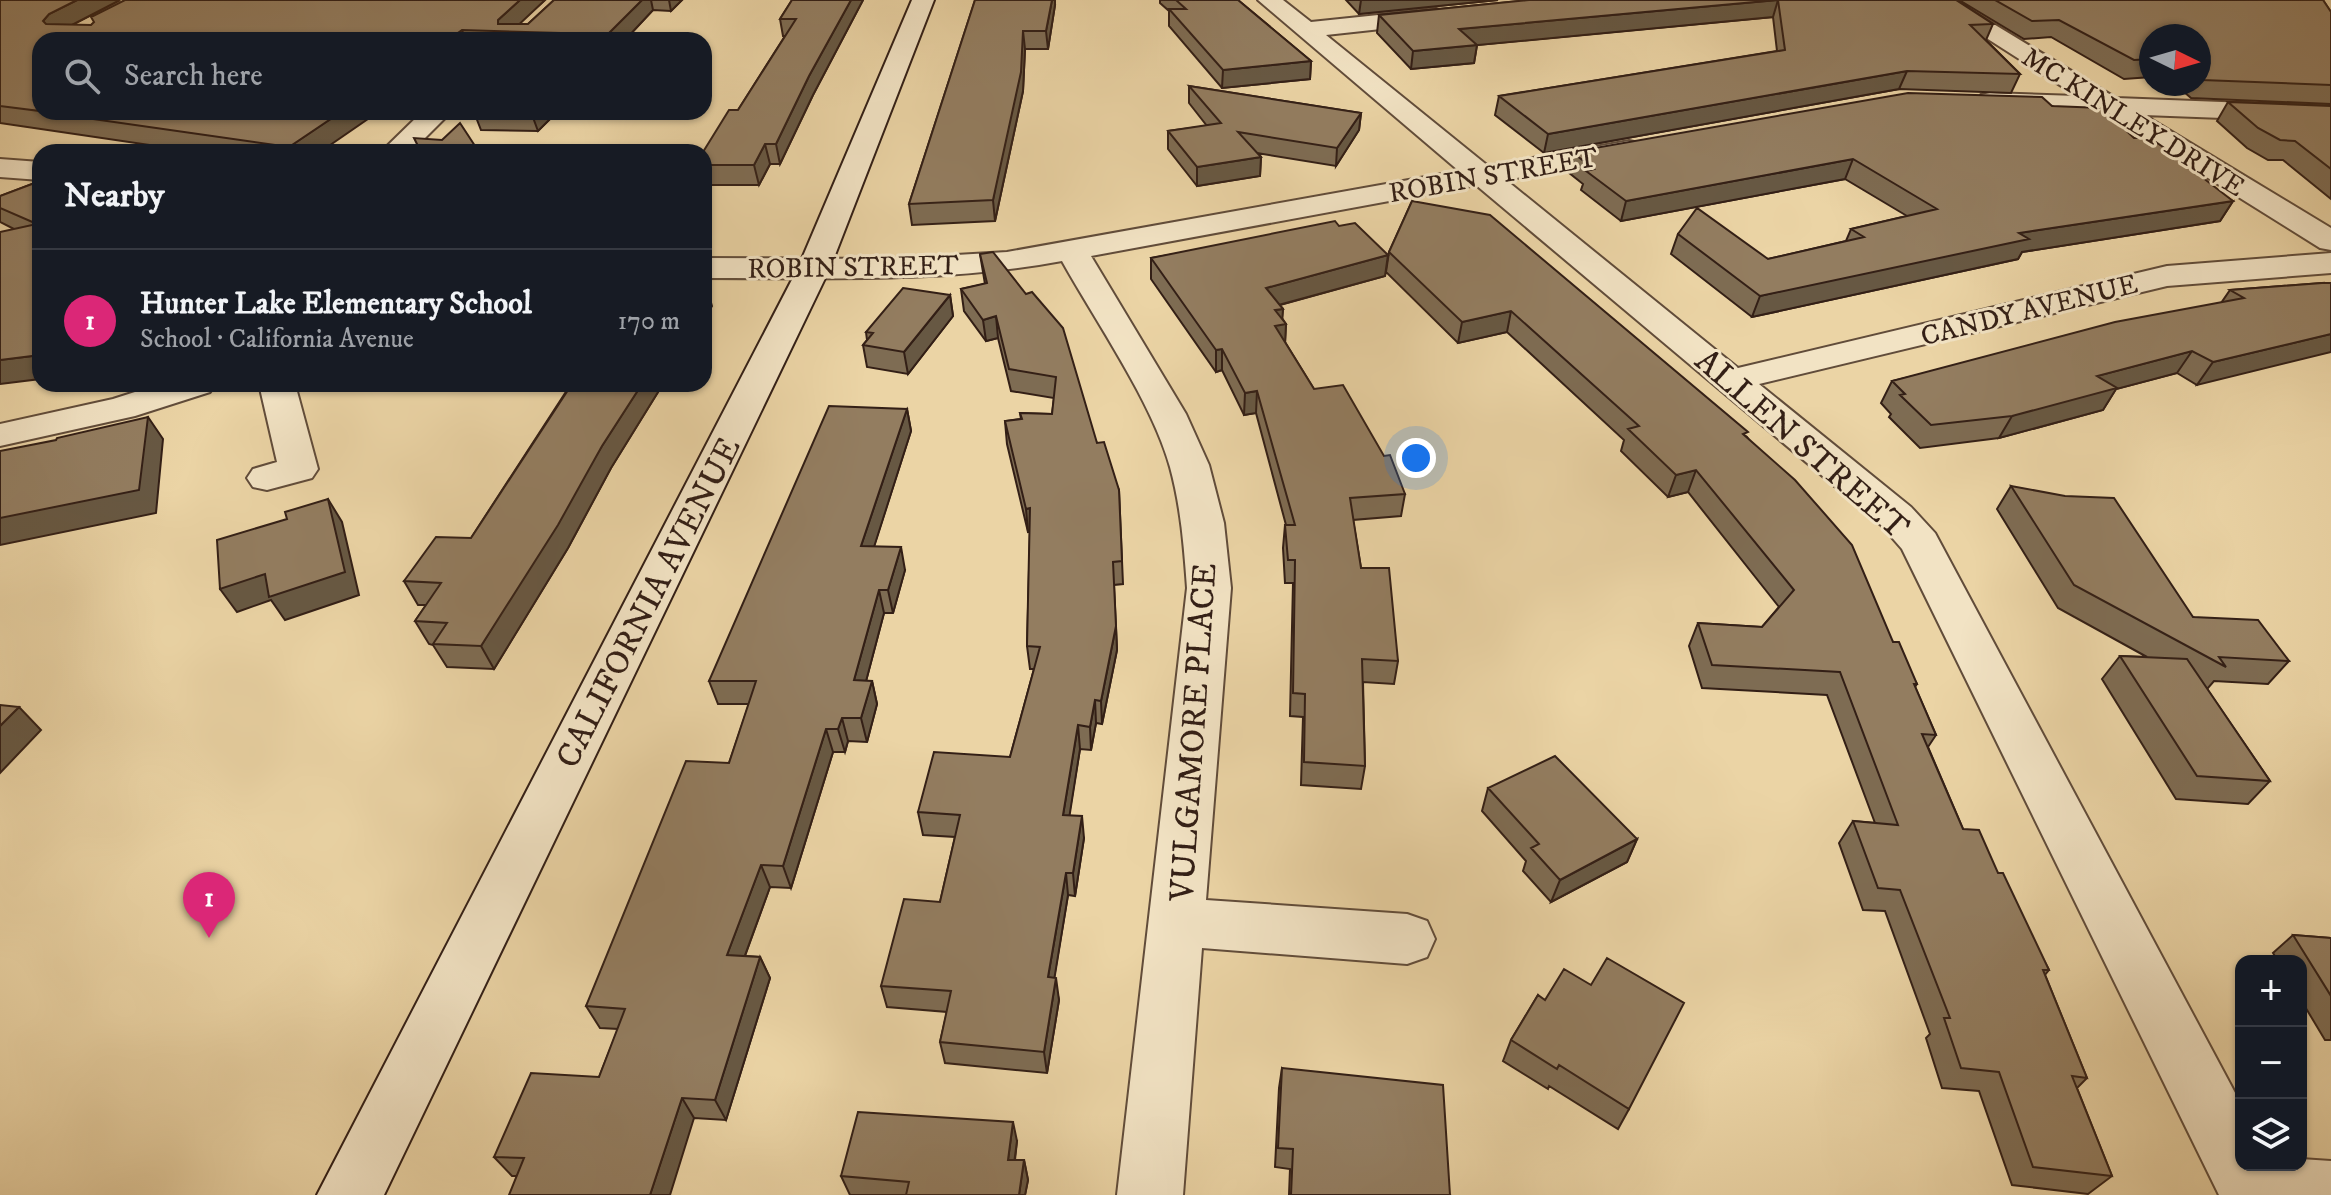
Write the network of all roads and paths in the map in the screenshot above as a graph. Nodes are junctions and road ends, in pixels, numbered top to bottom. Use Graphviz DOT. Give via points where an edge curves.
graph roads {
  1 [pos="923,0"];
  2 [pos="1269,0"];
  3 [pos="1938,0"];
  4 [pos="1457,14"];
  5 [pos="1305,30"];
  6 [pos="1958,100"];
  7 [pos="2110,105"];
  8 [pos="2331,114"];
  9 [pos="429,120"];
  10 [pos="404,144"];
  11 [pos="1653,145"];
  12 [pos="1483,176"];
  13 [pos="2331,241"];
  14 [pos="1072,251"];
  15 [pos="2331,263"];
  16 [pos="712,268"];
  17 [pos="814,268"];
  18 [pos="1732,380"];
  19 [pos="172,392"];
  20 [pos="279,392"];
  21 [pos="0,435"];
  22 [pos="267,478"];
  23 [pos="1177,922"];
  24 [pos="1407,939"];
  25 [pos="2252,1191"];
  26 [pos="2331,1194"];
  27 [pos="350,1195"];
  28 [pos="1150,1195"];
  1 -- 17 [label="street, CALIFORNIA AVENUE"];
  2 -- 5 [label="street, ALLEN STREET"];
  3 -- 7 [label="street, MC KINLEY DRIVE"];
  4 -- 5 [label="street"];
  5 -- 12 [label="street, ALLEN STREET"];
  6 -- 7 [label="street"];
  7 -- 8 [label="street"];
  7 -- 13 [label="street, MC KINLEY DRIVE"];
  9 -- 10 [label="street"];
  11 -- 12 [label="street, ROBIN STREET"];
  12 -- 14 [label="street, ROBIN STREET"];
  12 -- 18 [label="street, ALLEN STREET"];
  14 -- 17 [label="street, ROBIN STREET" via="945,268"];
  14 -- 23 [label="street, VULGAMORE PLACE" via="1167,414 1189,465 1203,523 1209,588"];
  15 -- 18 [label="street, CANDY AVENUE" via="2167,276"];
  16 -- 17 [label="street, ROBIN STREET"];
  17 -- 27 [label="street, CALIFORNIA AVENUE"];
  18 -- 25 [label="street, ALLEN STREET" via="1896,516 1932,562"];
  19 -- 21 [label="street"];
  20 -- 22 [label="street" via="298,469"];
  23 -- 24 [label="street"];
  23 -- 28 [label="street, VULGAMORE PLACE"];
  25 -- 26 [label="street"];
}
